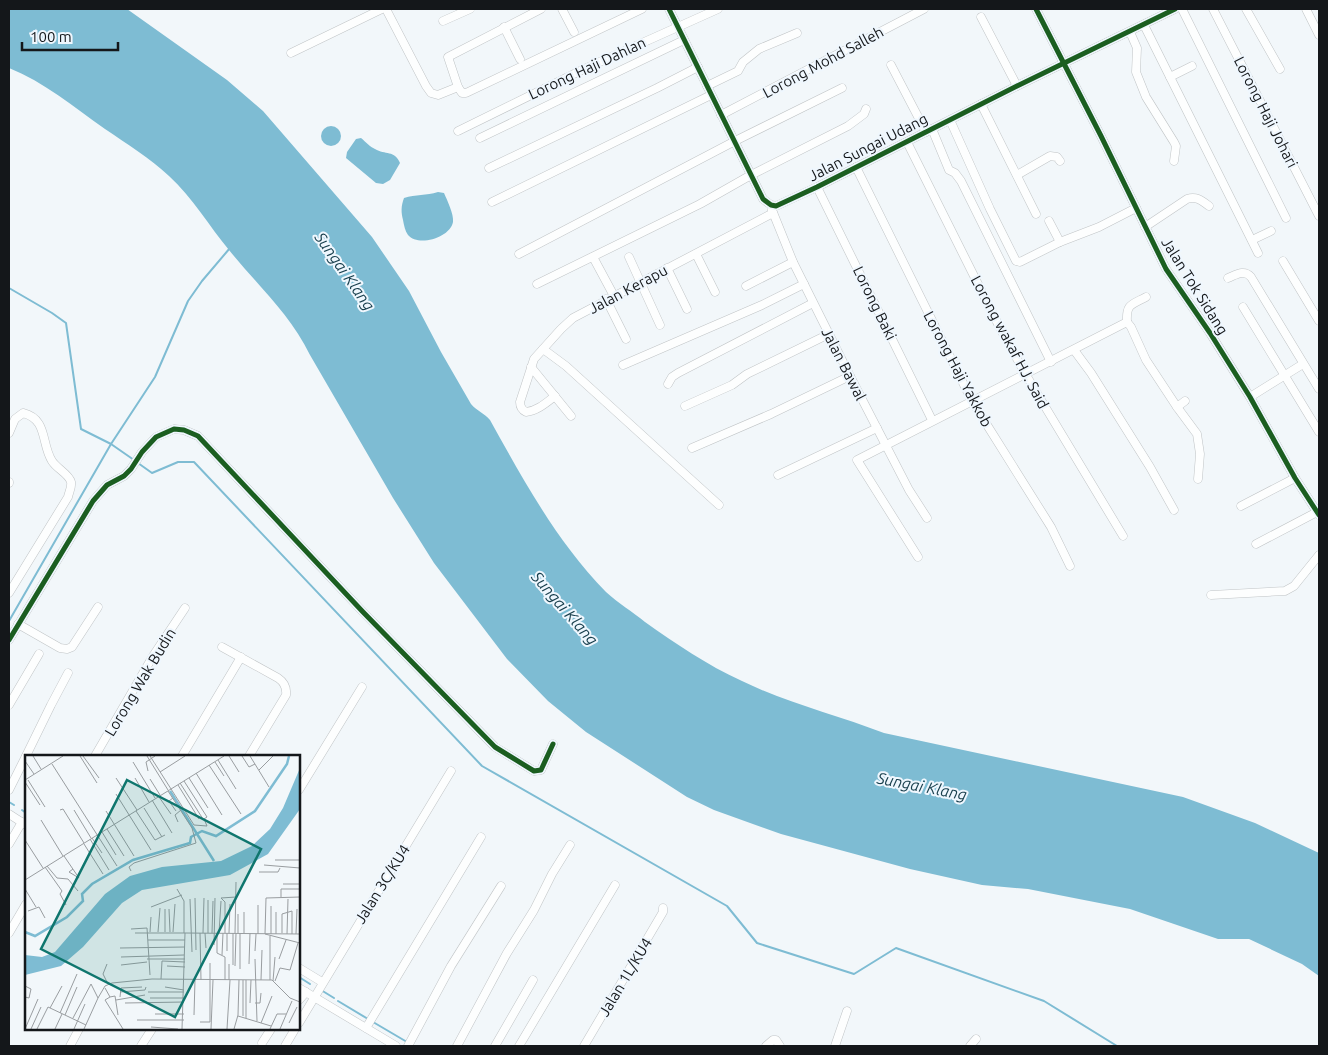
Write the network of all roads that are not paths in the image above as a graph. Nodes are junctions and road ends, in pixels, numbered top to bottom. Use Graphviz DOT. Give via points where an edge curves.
graph roads {
  1 [pos="384,9"];
  2 [pos="470,9"];
  3 [pos="541,9"];
  4 [pos="562,9"];
  5 [pos="642,9"];
  6 [pos="669,9"];
  7 [pos="718,9"];
  8 [pos="924,9"];
  9 [pos="1036,9"];
  10 [pos="1175,9"];
  11 [pos="1182,9"];
  12 [pos="1213,9"];
  13 [pos="1246,9"];
  14 [pos="1306,9"];
  15 [pos="981,17"];
  16 [pos="443,21"];
  17 [pos="1144,24"];
  18 [pos="677,26"];
  19 [pos="504,27"];
  20 [pos="574,32"];
  21 [pos="1130,32"];
  22 [pos="798,33"];
  23 [pos="1319,35"];
  24 [pos="684,40"];
  25 [pos="290,53"];
  26 [pos="520,59"];
  27 [pos="1064,63"];
  28 [pos="891,65"];
  29 [pos="698,66"];
  30 [pos="1192,66"];
  31 [pos="1280,68"];
  32 [pos="1170,76"];
  33 [pos="707,86"];
  34 [pos="1017,86"];
  35 [pos="458,87"];
  36 [pos="842,88"];
  37 [pos="711,94"];
  38 [pos="982,104"];
  39 [pos="866,109"];
  40 [pos="721,114"];
  41 [pos="950,120"];
  42 [pos="458,131"];
  43 [pos="929,131"];
  44 [pos="480,138"];
  45 [pos="734,141"];
  46 [pos="907,142"];
  47 [pos="1174,160"];
  48 [pos="1060,161"];
  49 [pos="489,168"];
  50 [pos="856,168"];
  51 [pos="751,175"];
  52 [pos="1017,175"];
  53 [pos="817,187"];
  54 [pos="492,202"];
  55 [pos="1209,206"];
  56 [pos="1136,208"];
  57 [pos="772,209"];
  58 [pos="1036,214"];
  59 [pos="1319,216"];
  60 [pos="1286,218"];
  61 [pos="1049,221"];
  62 [pos="1145,227"];
  63 [pos="1271,231"];
  64 [pos="1252,240"];
  65 [pos="1060,242"];
  66 [pos="1258,253"];
  67 [pos="519,254"];
  68 [pos="696,254"];
  69 [pos="593,257"];
  70 [pos="629,257"];
  71 [pos="1015,259"];
  72 [pos="1001,260"];
  73 [pos="794,262"];
  74 [pos="1283,262"];
  75 [pos="667,268"];
  76 [pos="1228,278"];
  77 [pos="640,282"];
  78 [pos="538,284"];
  79 [pos="804,284"];
  80 [pos="746,286"];
  81 [pos="715,292"];
  82 [pos="1146,296"];
  83 [pos="610,298"];
  84 [pos="813,303"];
  85 [pos="1243,308"];
  86 [pos="687,309"];
  87 [pos="1127,322"];
  88 [pos="1319,322"];
  89 [pos="660,325"];
  90 [pos="829,334"];
  91 [pos="626,339"];
  92 [pos="545,346"];
  93 [pos="1074,350"];
  94 [pos="1051,362"];
  95 [pos="1303,364"];
  96 [pos="623,365"];
  97 [pos="531,367"];
  98 [pos="1026,375"];
  99 [pos="850,376"];
  100 [pos="1285,376"];
  101 [pos="668,384"];
  102 [pos="1319,389"];
  103 [pos="555,396"];
  104 [pos="1250,396"];
  105 [pos="972,401"];
  106 [pos="1185,402"];
  107 [pos="685,406"];
  108 [pos="1177,407"];
  109 [pos="571,416"];
  110 [pos="932,420"];
  111 [pos="877,428"];
  112 [pos="1319,432"];
  113 [pos="9,433"];
  114 [pos="886,444"];
  115 [pos="692,448"];
  116 [pos="778,476"];
  117 [pos="1295,478"];
  118 [pos="1198,479"];
  119 [pos="719,506"];
  120 [pos="1242,506"];
  121 [pos="1174,510"];
  122 [pos="1318,514"];
  123 [pos="928,518"];
  124 [pos="1123,536"];
  125 [pos="1256,544"];
  126 [pos="1319,555"];
  127 [pos="918,557"];
  128 [pos="1070,566"];
  129 [pos="9,593"];
  130 [pos="1211,595"];
  131 [pos="98,607"];
  132 [pos="185,608"];
  133 [pos="18,624"];
  134 [pos="9,640"];
  135 [pos="222,647"];
  136 [pos="40,654"];
  137 [pos="241,657"];
  138 [pos="68,673"];
  139 [pos="362,687"];
  140 [pos="9,706"];
  141 [pos="552,744"];
  142 [pos="26,755"];
  143 [pos="96,755"];
  144 [pos="183,755"];
  145 [pos="250,755"];
  146 [pos="25,758"];
  147 [pos="451,772"];
  148 [pos="300,788"];
  149 [pos="9,790"];
  150 [pos="9,814"];
  151 [pos="24,823"];
  152 [pos="481,837"];
  153 [pos="9,844"];
  154 [pos="570,845"];
  155 [pos="615,884"];
  156 [pos="501,886"];
  157 [pos="25,906"];
  158 [pos="664,908"];
  159 [pos="9,933"];
  160 [pos="300,969"];
  161 [pos="533,980"];
  162 [pos="322,982"];
  163 [pos="302,990"];
  164 [pos="314,997"];
  165 [pos="847,1011"];
  166 [pos="300,1021"];
  167 [pos="366,1028"];
  168 [pos="79,1030"];
  169 [pos="151,1030"];
  170 [pos="270,1030"];
  171 [pos="294,1030"];
  172 [pos="976,1039"];
  173 [pos="262,1042"];
  174 [pos="70,1046"];
  175 [pos="141,1046"];
  176 [pos="285,1046"];
  177 [pos="396,1046"];
  178 [pos="408,1046"];
  179 [pos="457,1046"];
  180 [pos="495,1046"];
  181 [pos="519,1046"];
  182 [pos="584,1046"];
  183 [pos="766,1046"];
  184 [pos="780,1046"];
  185 [pos="835,1046"];
  186 [pos="970,1046"];
  1 -- 25 [label="street"];
  1 -- 35 [label="street" via="431,93 438,95"];
  2 -- 16 [label="street"];
  3 -- 19 [label="street"];
  4 -- 20 [label="street"];
  5 -- 35 [label="street" via="466,93"];
  6 -- 18 [label="street"];
  7 -- 18 [label="street, Lorong Haji Dahlan"];
  8 -- 40 [label="street, Lorong Mohd Salleh"];
  9 -- 27 [label="street, Jalan Tok Sidang"];
  10 -- 17 [label="street, Jalan Sungai Udang"];
  11 -- 60 [label="street"];
  12 -- 59 [label="street, Lorong Haji Johari"];
  13 -- 31 [label="street"];
  14 -- 23 [label="street"];
  15 -- 34 [label="street"];
  17 -- 21 [label="street, Jalan Sungai Udang"];
  17 -- 32 [label="street"];
  18 -- 24 [label="street"];
  18 -- 42 [label="street, Lorong Haji Dahlan"];
  19 -- 26 [label="street"];
  19 -- 35 [label="street" via="448,57"];
  21 -- 27 [label="street, Jalan Sungai Udang"];
  21 -- 47 [label="street" via="1137,48 1136,72 1146,97 1174,142"];
  22 -- 33 [label="street" via="759,49 743,62 738,71"];
  24 -- 29 [label="street"];
  24 -- 44 [label="street"];
  27 -- 34 [label="street, Jalan Sungai Udang"];
  27 -- 56 [label="street, Jalan Tok Sidang"];
  28 -- 43 [label="street"];
  29 -- 33 [label="street"];
  29 -- 49 [label="street"];
  30 -- 32 [label="street"];
  32 -- 64 [label="street"];
  33 -- 37 [label="street"];
  34 -- 38 [label="street, Jalan Sungai Udang"];
  36 -- 45 [label="street"];
  37 -- 40 [label="street"];
  37 -- 54 [label="street"];
  38 -- 41 [label="street, Jalan Sungai Udang"];
  38 -- 52 [label="street"];
  39 -- 51 [label="street" via="848,126"];
  40 -- 45 [label="street"];
  41 -- 43 [label="street, Jalan Sungai Udang"];
  41 -- 71 [label="street"];
  43 -- 46 [label="street, Jalan Sungai Udang"];
  43 -- 72 [label="street" via="949,170 958,177"];
  45 -- 51 [label="street"];
  45 -- 67 [label="street"];
  46 -- 50 [label="street, Jalan Sungai Udang"];
  46 -- 98 [label="street, Lorong wakaf HJ. Said"];
  48 -- 52 [label="street" via="1050,156"];
  50 -- 53 [label="street, Jalan Sungai Udang"];
  50 -- 105 [label="street, Lorong Haji Yakkob"];
  51 -- 57 [label="street"];
  51 -- 69 [label="street"];
  52 -- 58 [label="street"];
  53 -- 57 [label="street, Jalan Sungai Udang"];
  53 -- 110 [label="street, Lorong Baki"];
  55 -- 62 [label="street" via="1194,197 1187,199"];
  56 -- 62 [label="street, Jalan Tok Sidang"];
  56 -- 65 [label="street" via="1100,227"];
  57 -- 68 [label="street, Jalan Kerapu"];
  57 -- 73 [label="street, Jalan Bawal"];
  61 -- 65 [label="street"];
  62 -- 104 [label="street, Jalan Tok Sidang" via="1166,269"];
  63 -- 64 [label="street"];
  64 -- 66 [label="street"];
  65 -- 71 [label="street" via="1020,262"];
  68 -- 75 [label="street, Jalan Kerapu"];
  68 -- 81 [label="street"];
  69 -- 78 [label="street"];
  69 -- 83 [label="street"];
  70 -- 77 [label="street"];
  71 -- 72 [label="street"];
  72 -- 94 [label="street"];
  73 -- 79 [label="street, Jalan Bawal"];
  73 -- 80 [label="street"];
  74 -- 88 [label="street"];
  75 -- 77 [label="street, Jalan Kerapu"];
  75 -- 86 [label="street"];
  76 -- 95 [label="street" via="1242,272 1248,274"];
  77 -- 83 [label="street, Jalan Kerapu"];
  77 -- 89 [label="street"];
  79 -- 84 [label="street, Jalan Bawal"];
  79 -- 96 [label="street"];
  82 -- 87 [label="street" via="1129,306"];
  83 -- 91 [label="street"];
  83 -- 92 [label="street, Jalan Kerapu" via="574,318"];
  84 -- 90 [label="street, Jalan Bawal"];
  84 -- 101 [label="street" via="678,373"];
  85 -- 100 [label="street"];
  87 -- 93 [label="street"];
  87 -- 108 [label="street" via="1146,360"];
  90 -- 99 [label="street, Jalan Bawal"];
  90 -- 107 [label="street"];
  92 -- 97 [label="street, Jalan Kerapu"];
  92 -- 119 [label="street"];
  93 -- 94 [label="street"];
  93 -- 121 [label="street"];
  94 -- 98 [label="street"];
  95 -- 100 [label="street"];
  95 -- 102 [label="street"];
  97 -- 103 [label="street"];
  97 -- 103 [label="street, Jalan Kerapu" via="520,402 522,410 535,410"];
  98 -- 105 [label="street"];
  98 -- 124 [label="street, Lorong wakaf HJ. Said"];
  99 -- 111 [label="street, Jalan Bawal"];
  99 -- 115 [label="street"];
  100 -- 104 [label="street"];
  100 -- 112 [label="street"];
  103 -- 109 [label="street"];
  104 -- 117 [label="street, Jalan Tok Sidang"];
  105 -- 110 [label="street"];
  105 -- 128 [label="street, Lorong Haji Yakkob" via="1051,527"];
  106 -- 108 [label="street"];
  108 -- 118 [label="street" via="1197,434 1200,454"];
  110 -- 114 [label="street"];
  111 -- 114 [label="street, Jalan Bawal"];
  111 -- 116 [label="street"];
  113 -- 129 [label="street" via="15,419 23,413 32,415 41,426 53,462 72,485 68,497"];
  114 -- 123 [label="street, Jalan Bawal" via="909,490"];
  114 -- 127 [label="street" via="857,460"];
  117 -- 120 [label="street"];
  117 -- 122 [label="street, Jalan Tok Sidang"];
  122 -- 125 [label="street"];
  126 -- 130 [label="street" via="1294,586 1285,591"];
  131 -- 133 [label="street" via="72,647 67,649"];
  132 -- 143 [label="street, Lorong Wak Budin"];
  133 -- 134 [label="street"];
  133 -- 141 [label="street" via="106,485 124,476 156,437 184,430 198,436 495,747 538,771"];
  135 -- 137 [label="street"];
  136 -- 140 [label="street"];
  137 -- 144 [label="street"];
  137 -- 145 [label="street" via="283,681 287,690"];
  138 -- 142 [label="street"];
  139 -- 148 [label="street"];
  146 -- 149 [label="street"];
  147 -- 162 [label="street, Jalan 3C/KU4"];
  150 -- 151 [label="street"];
  151 -- 153 [label="street"];
  152 -- 167 [label="street"];
  154 -- 179 [label="street"];
  155 -- 181 [label="street"];
  156 -- 178 [label="street" via="451,966"];
  157 -- 159 [label="street"];
  158 -- 182 [label="street, Jalan 1L/KU4"];
  160 -- 162 [label="street"];
  161 -- 180 [label="street"];
  162 -- 164 [label="street, Jalan 3C/KU4"];
  163 -- 164 [label="street"];
  164 -- 166 [label="street, Jalan 3C/KU4"];
  164 -- 167 [label="street"];
  165 -- 185 [label="street"];
  167 -- 177 [label="street"];
  168 -- 174 [label="street"];
  169 -- 175 [label="street"];
  170 -- 173 [label="street"];
  171 -- 176 [label="street"];
  172 -- 186 [label="street"];
  183 -- 184 [label="street" via="773,1040"];
}
